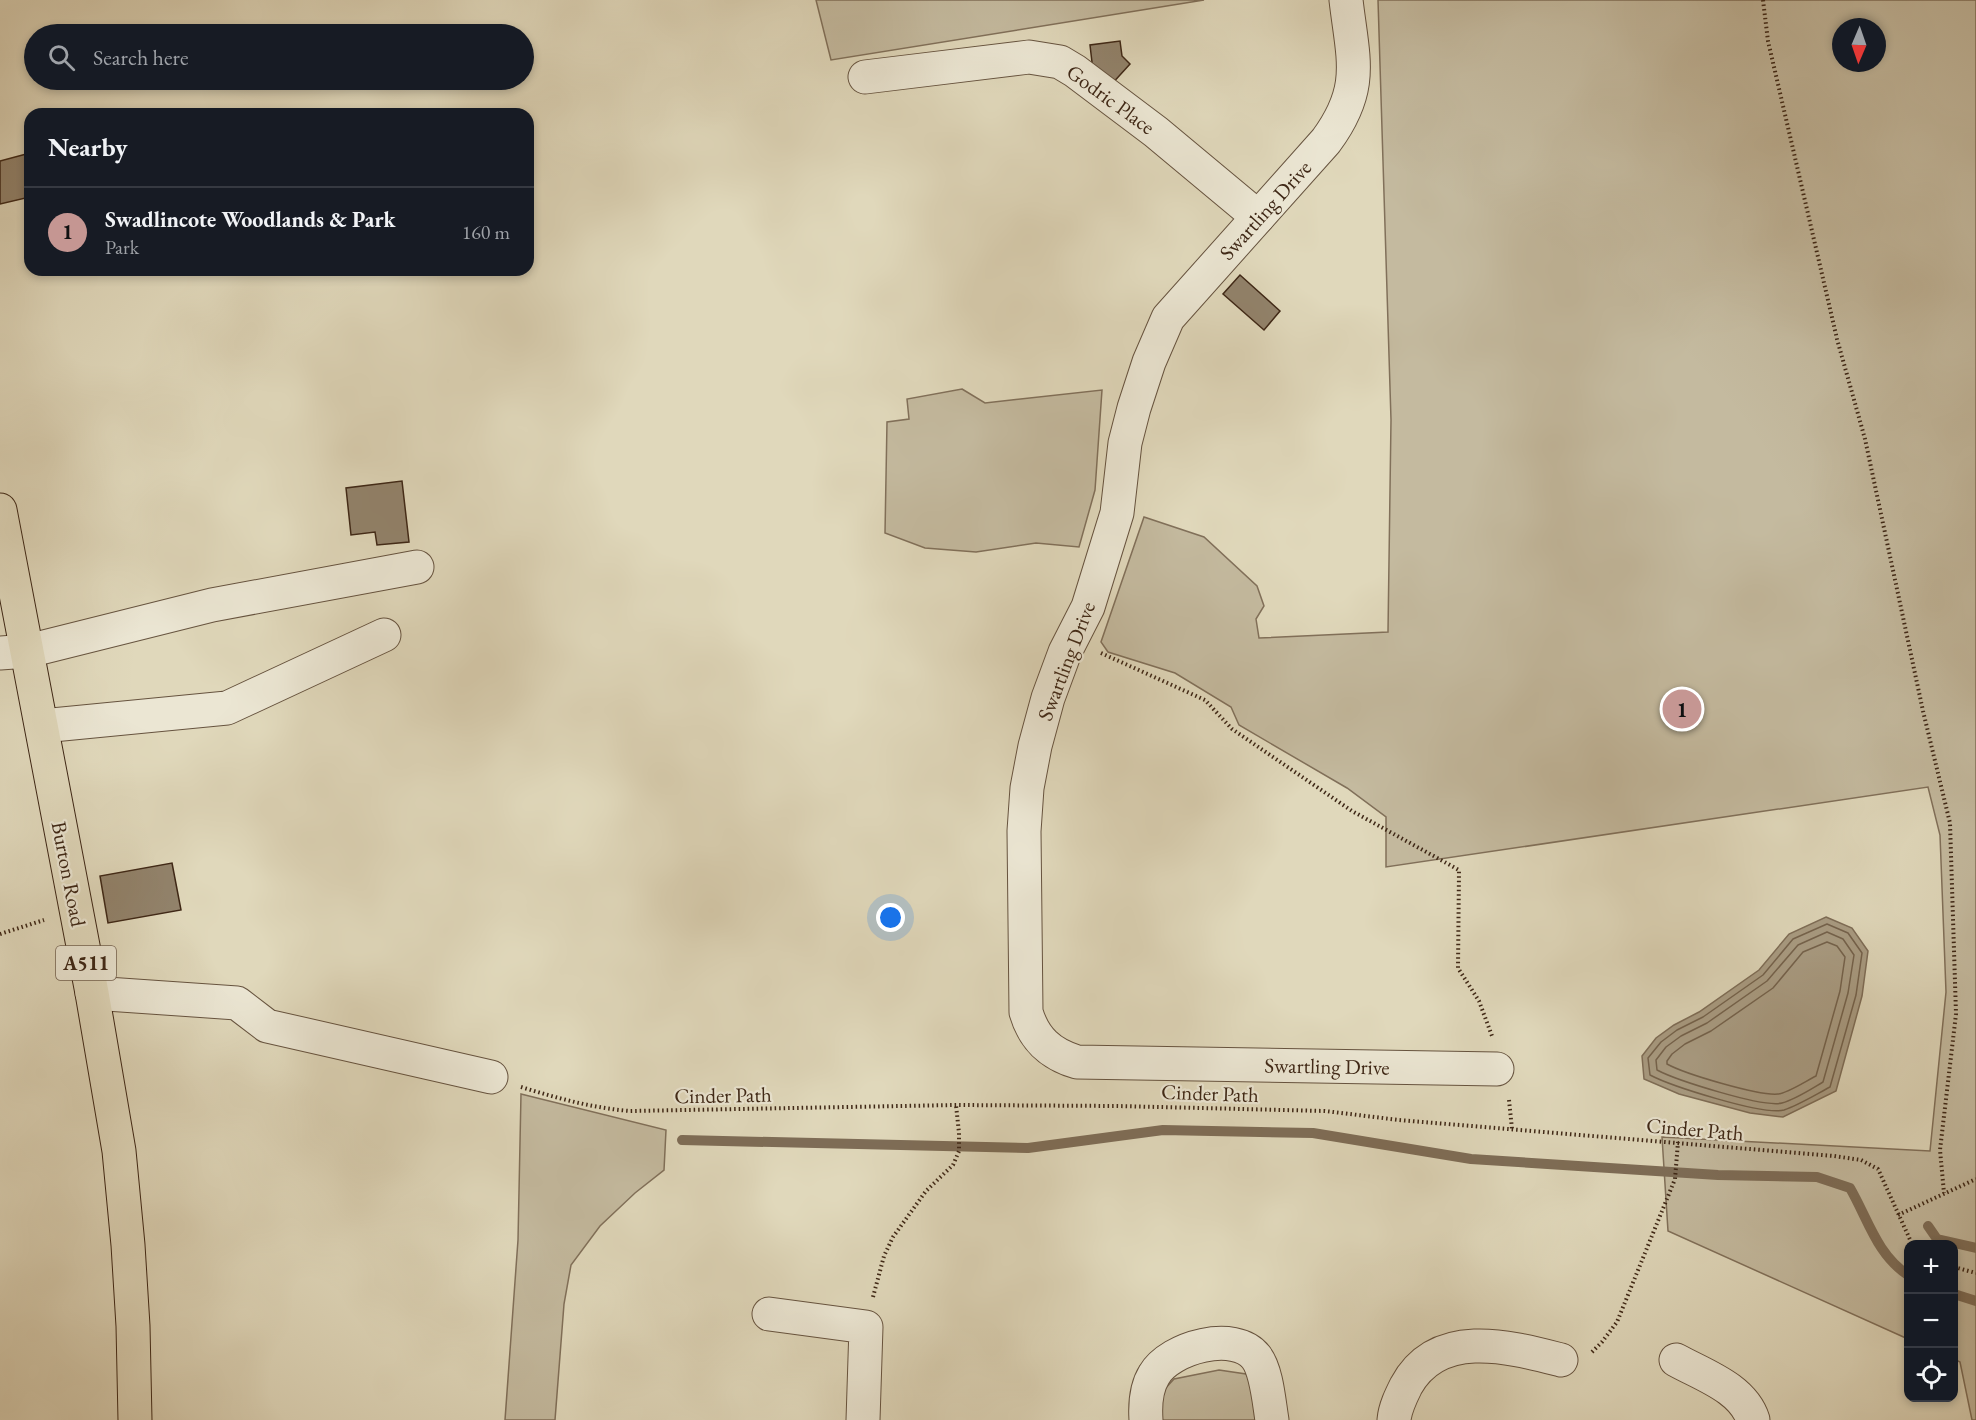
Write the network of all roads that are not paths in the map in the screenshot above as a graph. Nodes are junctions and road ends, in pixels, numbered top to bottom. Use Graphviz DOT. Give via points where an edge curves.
graph roads {
  1 [pos="1346,0"];
  2 [pos="865,77"];
  3 [pos="1258,218"];
  4 [pos="0,510"];
  5 [pos="417,567"];
  6 [pos="384,635"];
  7 [pos="14,652"];
  8 [pos="42,726"];
  9 [pos="92,993"];
  10 [pos="1497,1069"];
  11 [pos="491,1077"];
  12 [pos="769,1314"];
  13 [pos="1561,1360"];
  14 [pos="1676,1360"];
  15 [pos="135,1420"];
  16 [pos="863,1420"];
  17 [pos="1146,1420"];
  18 [pos="1272,1420"];
  19 [pos="1394,1420"];
  20 [pos="1753,1420"];
  1 -- 3 [label="street, Swartling Drive" via="1355,72 1345,112 1326,141"];
  2 -- 3 [label="street, Godric Place" via="1029,57 1060,62 1156,132"];
  3 -- 10 [label="street, Swartling Drive" via="1168,318 1156,345 1128,431 1117,513 1088,608 1048,698 1027,788 1026,1012 1037,1038 1047,1048 1077,1062"];
  4 -- 7 [label="highway, Burton Road / A511"];
  5 -- 7 [label="street" via="212,604"];
  6 -- 8 [label="street" via="227,708"];
  7 -- 8 [label="highway, Burton Road / A511"];
  8 -- 9 [label="highway, Burton Road / A511"];
  9 -- 11 [label="street" via="237,1003 267,1026"];
  9 -- 15 [label="highway, Burton Road / A511" via="125,1210"];
  12 -- 16 [label="street" via="866,1327"];
  13 -- 19 [label="street" via="1490,1345 1448,1351 1421,1366 1411,1377"];
  14 -- 20 [label="street" via="1730,1389"];
  17 -- 18 [label="street" via="1148,1391 1163,1364 1185,1350 1220,1344 1249,1350 1257,1358"];
}
